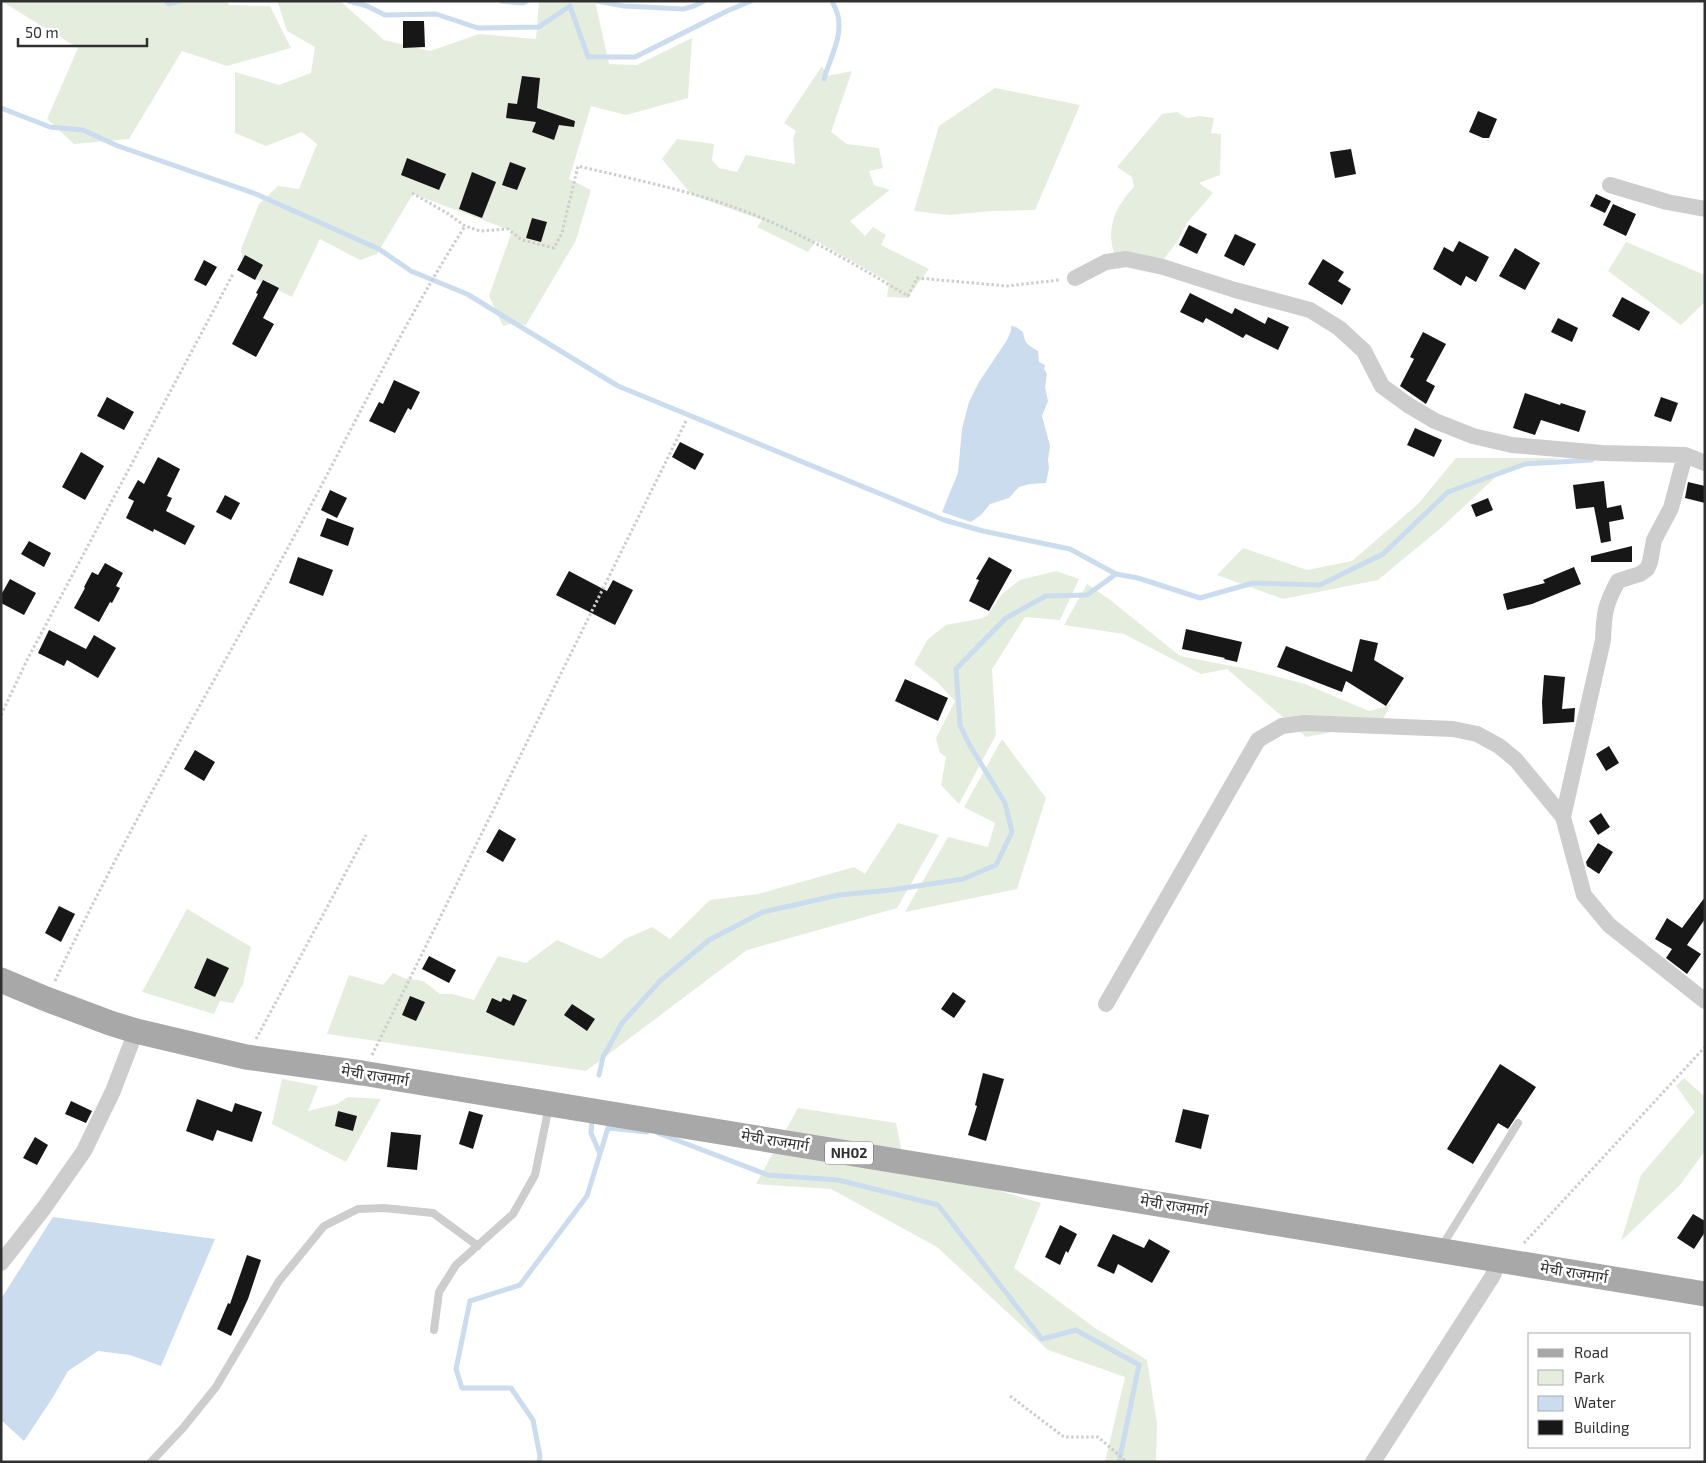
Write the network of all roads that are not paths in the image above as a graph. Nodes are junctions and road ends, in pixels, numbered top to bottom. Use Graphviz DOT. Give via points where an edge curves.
graph roads {
  1 [pos="1610,185"];
  2 [pos="1705,208"];
  3 [pos="1074,278"];
  4 [pos="1685,455"];
  5 [pos="1705,463"];
  6 [pos="1564,817"];
  7 [pos="1,980"];
  8 [pos="1705,1001"];
  9 [pos="1106,1004"];
  10 [pos="136,1031"];
  11 [pos="550,1104"];
  12 [pos="1518,1123"];
  13 [pos="478,1246"];
  14 [pos="1440,1250"];
  15 [pos="1505,1262"];
  16 [pos="1,1263"];
  17 [pos="1705,1294"];
  18 [pos="434,1330"];
  19 [pos="151,1462"];
  20 [pos="1373,1462"];
  1 -- 2 [label="street" via="1666,202"];
  3 -- 4 [label="street" via="1106,262 1126,259 1310,310 1339,328 1364,351 1382,386 1435,420 1473,436 1512,445"];
  4 -- 5 [label="street"];
  4 -- 6 [label="street" via="1671,508 1654,540 1650,562 1640,574 1618,581 1604,611 1600,657"];
  6 -- 8 [label="street" via="1584,895 1608,925"];
  6 -- 9 [label="street" via="1516,760 1477,734 1453,729 1305,723 1282,726 1258,740"];
  7 -- 10 [label="main road, मेची राजमार्ग / NH02"];
  10 -- 11 [label="main road, मेची राजमार्ग / NH02" via="246,1057"];
  10 -- 16 [label="street" via="113,1091 84,1151"];
  11 -- 13 [label="lane" via="534,1175 514,1214"];
  11 -- 14 [label="main road, मेची राजमार्ग / NH02"];
  12 -- 14 [label="lane"];
  13 -- 18 [label="lane" via="456,1265 439,1292"];
  13 -- 19 [label="lane" via="433,1213 358,1209 324,1226 279,1281 216,1387"];
  14 -- 15 [label="main road, मेची राजमार्ग / NH02"];
  15 -- 17 [label="main road, मेची राजमार्ग / NH02"];
  15 -- 20 [label="street" via="1492,1277"];
}
